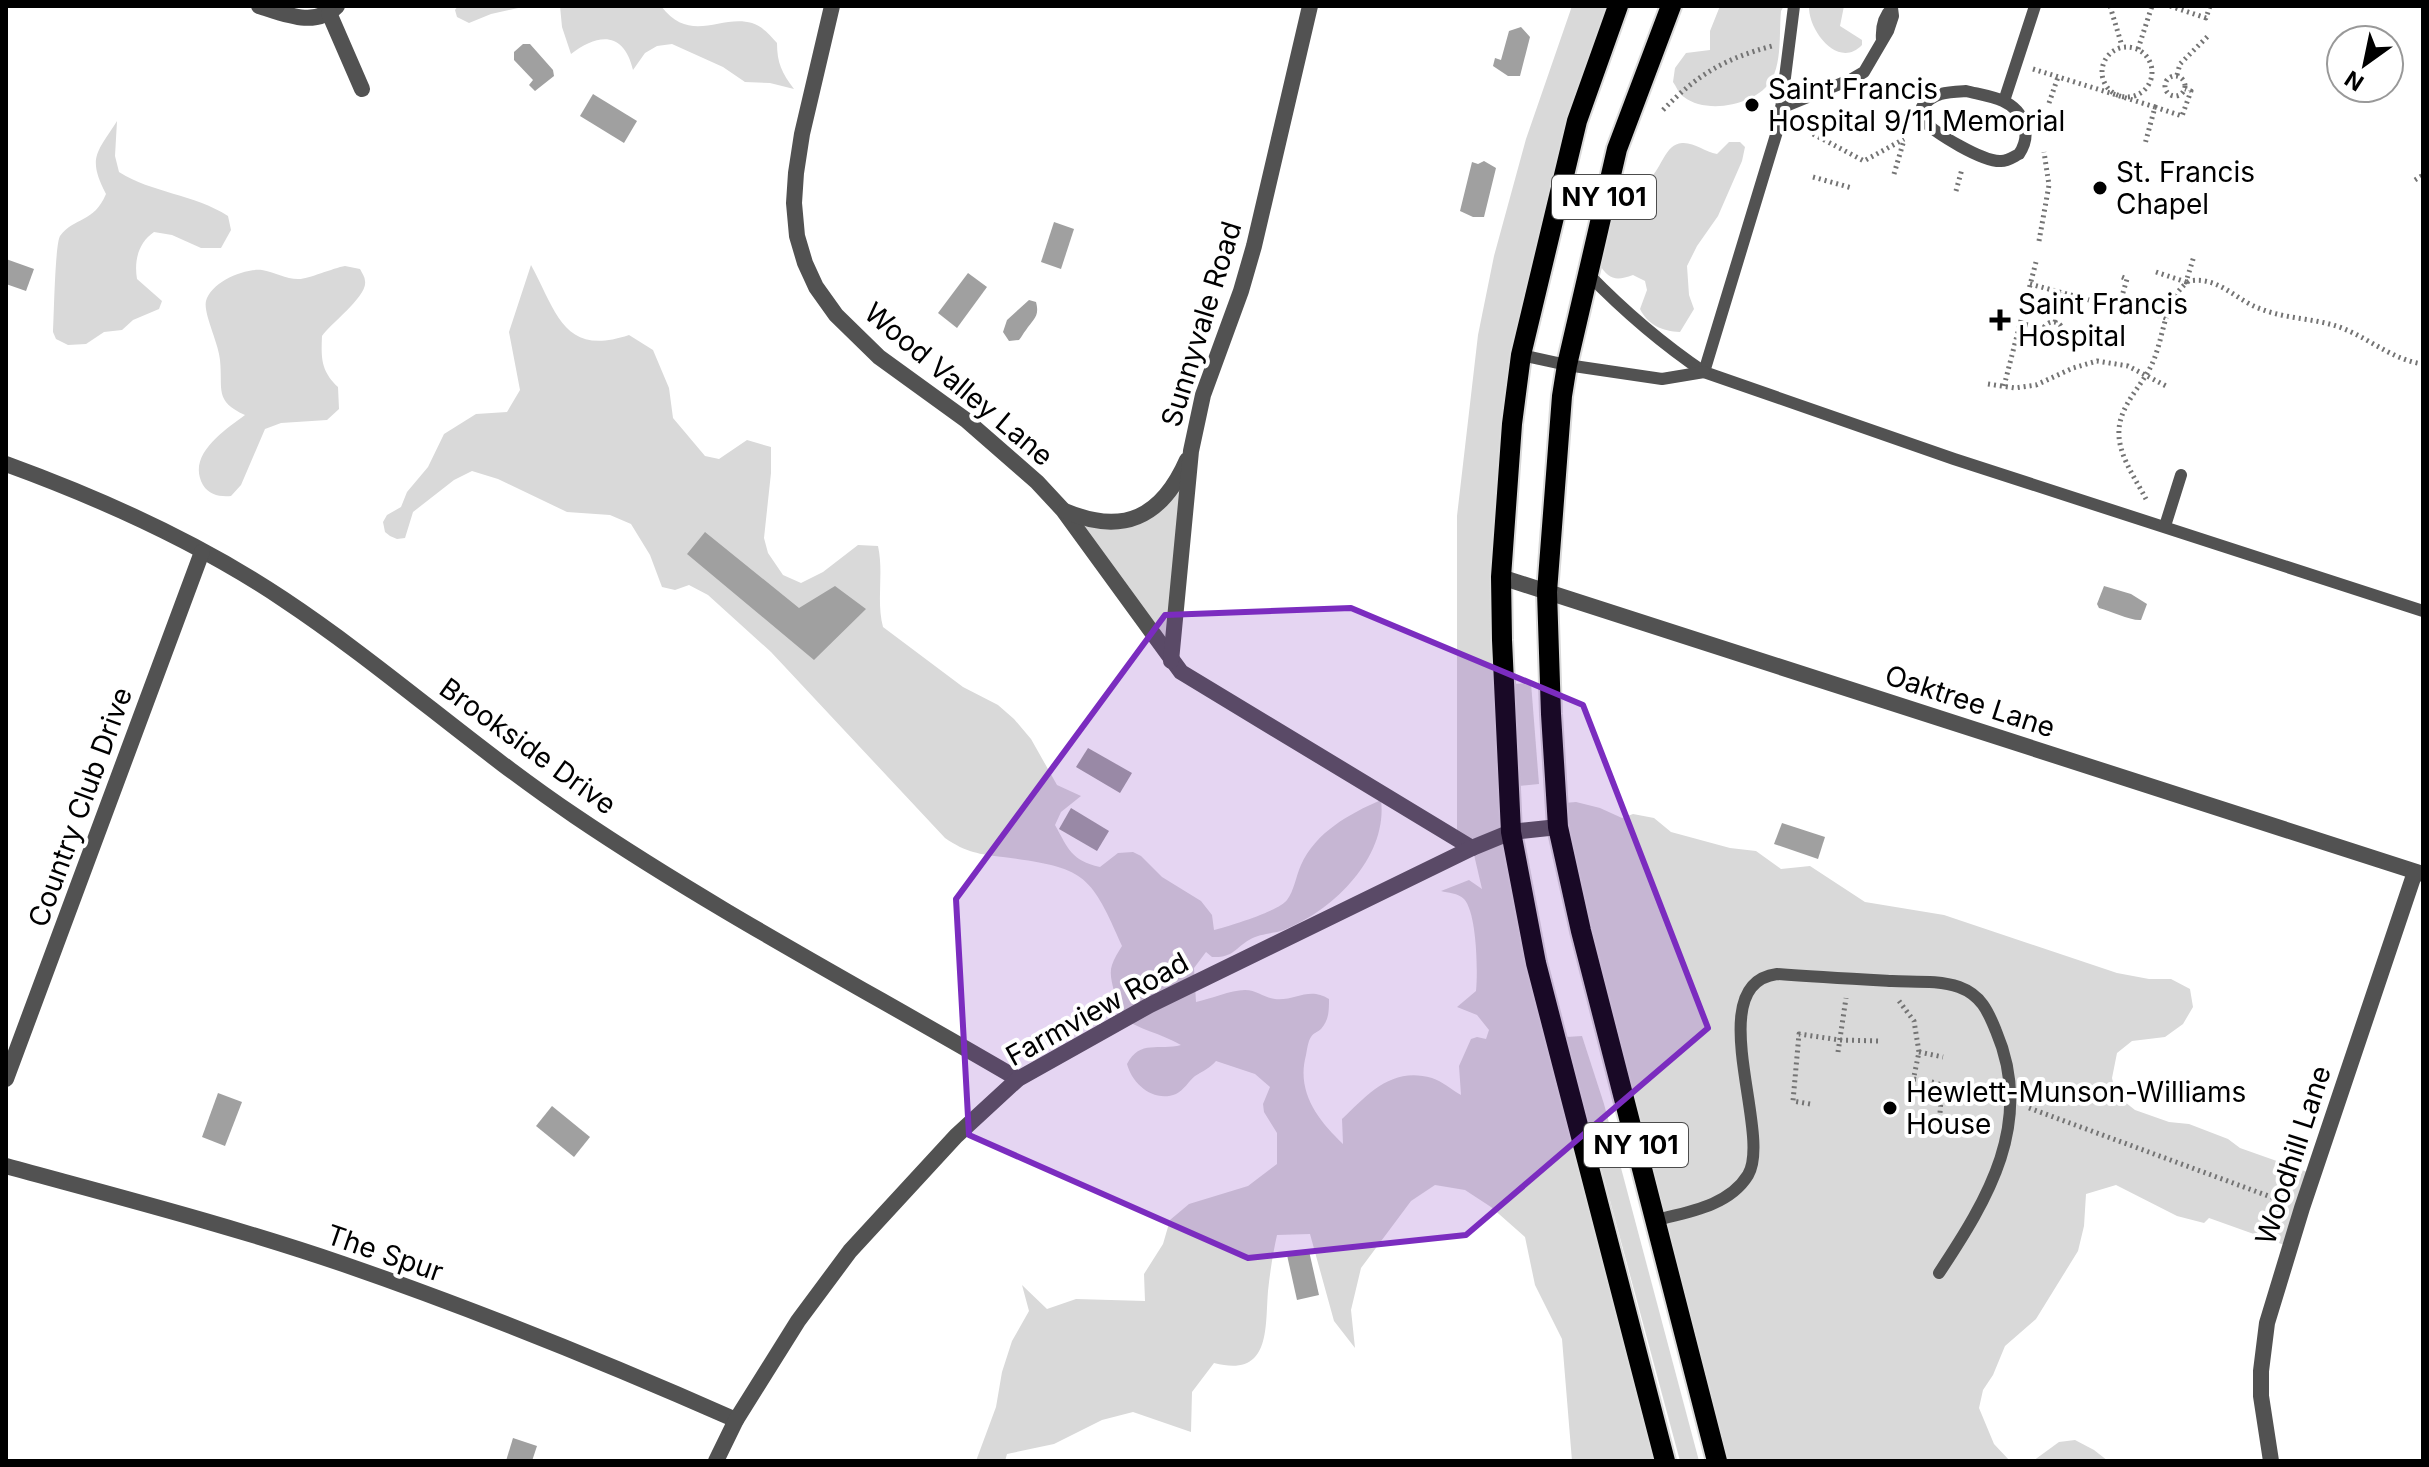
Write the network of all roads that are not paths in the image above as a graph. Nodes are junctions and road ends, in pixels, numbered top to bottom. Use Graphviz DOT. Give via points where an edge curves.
graph roads {
  1 [pos="259,6"];
  2 [pos="832,6"];
  3 [pos="1310,6"];
  4 [pos="1618,6"];
  5 [pos="1671,6"];
  6 [pos="1794,6"];
  7 [pos="2035,6"];
  8 [pos="333,10"];
  9 [pos="1882,40"];
  10 [pos="362,89"];
  11 [pos="2004,101"];
  12 [pos="1781,108"];
  13 [pos="1588,274"];
  14 [pos="1521,355"];
  15 [pos="1567,365"];
  16 [pos="1704,372"];
  17 [pos="1191,451"];
  18 [pos="6,464"];
  19 [pos="2181,475"];
  20 [pos="1063,510"];
  21 [pos="2165,526"];
  22 [pos="202,552"];
  23 [pos="1501,577"];
  24 [pos="1547,592"];
  25 [pos="2423,611"];
  26 [pos="1171,661"];
  27 [pos="1558,827"];
  28 [pos="1511,832"];
  29 [pos="1472,848"];
  30 [pos="2419,873"];
  31 [pos="6,1079"];
  32 [pos="1018,1079"];
  33 [pos="6,1166"];
  34 [pos="1656,1220"];
  35 [pos="1939,1273"];
  36 [pos="736,1420"];
  37 [pos="716,1461"];
  38 [pos="1665,1461"];
  39 [pos="1717,1461"];
  40 [pos="2271,1461"];
  1 -- 8 [label="street" via="305,18"];
  2 -- 20 [label="street, Wood Valley Lane" via="794,203 797,236 816,287 860,341 1009,455"];
  3 -- 17 [label="street, Sunnyvale Road" via="1254,246 1203,395"];
  4 -- 14 [label="main road, NY 101" via="1577,121"];
  5 -- 13 [label="main road, NY 101" via="1617,149"];
  6 -- 12 [label="lane"];
  7 -- 11 [label="lane"];
  8 -- 10 [label="street"];
  9 -- 12 [label="lane" via="1859,76"];
  11 -- 11 [label="lane" via="2021,117 2026,136 2019,154 2000,162 1939,133 1921,115 1922,107 1939,93 1966,91"];
  12 -- 16 [label="lane"];
  13 -- 15 [label="main road, NY 101"];
  13 -- 16 [label="lane" via="1651,334"];
  14 -- 15 [label="lane"];
  14 -- 23 [label="main road, NY 101"];
  15 -- 16 [label="lane" via="1662,379"];
  15 -- 24 [label="main road, NY 101"];
  16 -- 21 [label="lane"];
  17 -- 20 [label="street" via="1163,500 1138,518 1103,522"];
  17 -- 26 [label="street, Sunnyvale Road"];
  18 -- 22 [label="street, Brookside Drive" via="79,491"];
  19 -- 21 [label="lane"];
  20 -- 26 [label="street, Wood Valley Lane"];
  21 -- 25 [label="lane"];
  22 -- 31 [label="street, Country Club Drive"];
  22 -- 32 [label="street, Brookside Drive" via="281,597 615,842"];
  23 -- 24 [label="street, Oaktree Lane"];
  23 -- 28 [label="main road, NY 101"];
  24 -- 27 [label="main road, NY 101"];
  24 -- 30 [label="street, Oaktree Lane"];
  26 -- 29 [label="street, Wood Valley Lane" via="1193,682"];
  27 -- 28 [label="street, Farmview Road"];
  27 -- 34 [label="main road, NY 101"];
  28 -- 29 [label="street, Farmview Road"];
  28 -- 38 [label="main road, NY 101" via="1536,963"];
  29 -- 32 [label="street, Farmview Road" via="1150,1005"];
  30 -- 40 [label="street, Woodhill Lane" via="2272,1303 2261,1396"];
  32 -- 36 [label="street, Farmview Road" via="956,1136 850,1251"];
  33 -- 36 [label="street, The Spur" via="342,1263 538,1336"];
  34 -- 35 [label="lane" via="1714,1203 1749,1174 1754,1151 1740,1037 1744,1004 1757,983 1777,974 1958,986 1980,999 2001,1043 2012,1102 2006,1140 1988,1190"];
  34 -- 39 [label="main road, NY 101"];
  36 -- 37 [label="street, Farmview Road"];
}
